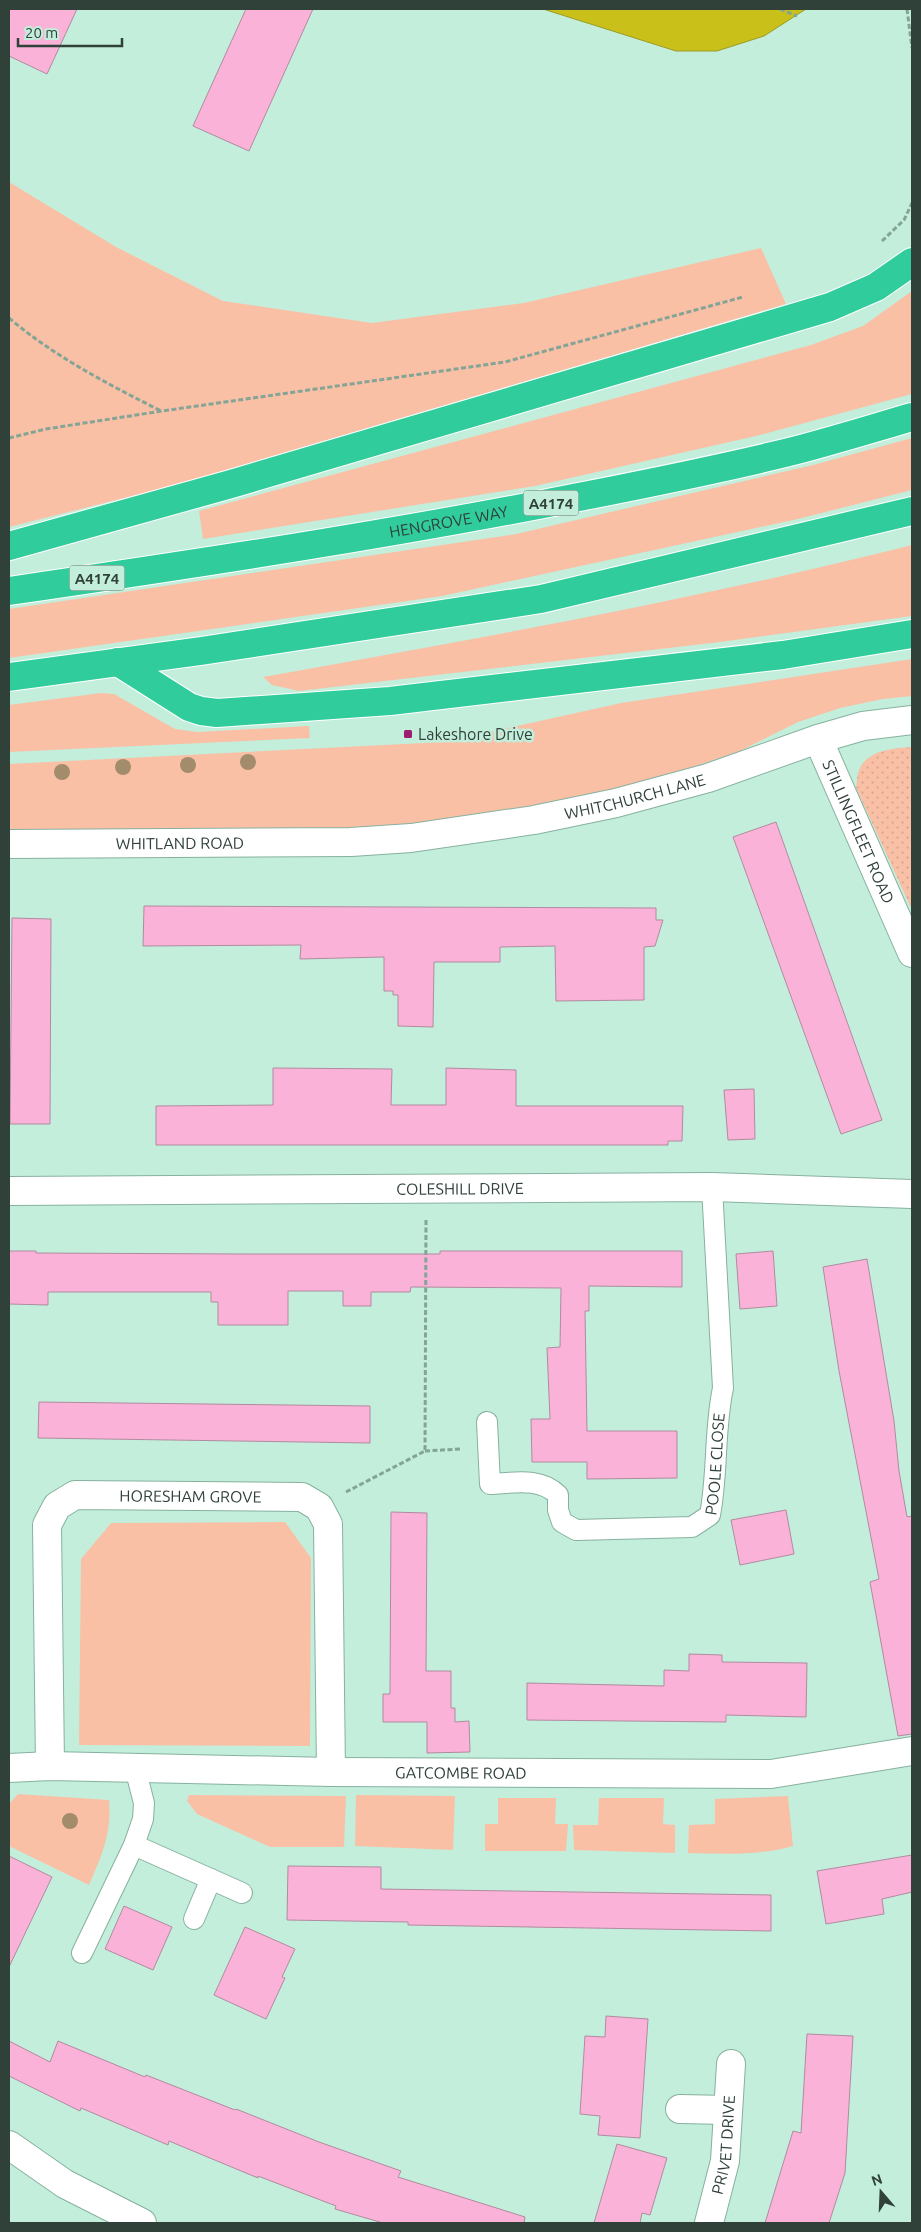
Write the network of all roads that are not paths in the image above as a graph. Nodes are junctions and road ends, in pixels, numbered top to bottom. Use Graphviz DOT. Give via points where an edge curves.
graph roads {
  1 [pos="912,262"];
  2 [pos="912,417"];
  3 [pos="912,511"];
  4 [pos="9,546"];
  5 [pos="9,591"];
  6 [pos="912,634"];
  7 [pos="118,662"];
  8 [pos="9,677"];
  9 [pos="912,720"];
  10 [pos="818,739"];
  11 [pos="351,842"];
  12 [pos="9,844"];
  13 [pos="912,953"];
  14 [pos="712,1187"];
  15 [pos="9,1191"];
  16 [pos="912,1194"];
  17 [pos="487,1422"];
  18 [pos="912,1751"];
  19 [pos="50,1766"];
  20 [pos="9,1768"];
  21 [pos="135,1768"];
  22 [pos="331,1772"];
  23 [pos="134,1845"];
  24 [pos="211,1880"];
  25 [pos="242,1893"];
  26 [pos="194,1919"];
  27 [pos="82,1953"];
  28 [pos="731,2064"];
  29 [pos="680,2109"];
  30 [pos="728,2110"];
  31 [pos="9,2145"];
  32 [pos="142,2223"];
  33 [pos="709,2223"];
  1 -- 4 [label="highway" via="876,288 830,307 231,484"];
  2 -- 5 [label="highway, HENGROVE WAY / A4174" via="796,450 527,508 372,536"];
  3 -- 7 [label="highway" via="541,599"];
  6 -- 7 [label="highway" via="783,655 390,701 217,713 189,707"];
  7 -- 8 [label="highway"];
  9 -- 10 [label="street, WHITCHURCH LANE" via="864,726"];
  10 -- 11 [label="street, WHITCHURCH LANE" via="708,778 616,803 430,836"];
  10 -- 13 [label="street, STILLINGFLEET ROAD"];
  11 -- 12 [label="street, WHITLAND ROAD"];
  14 -- 15 [label="street, COLESHILL DRIVE"];
  14 -- 16 [label="street, COLESHILL DRIVE"];
  14 -- 17 [label="lane, POOLE CLOSE" via="723,1388 710,1515 692,1527 576,1530 562,1522 558,1495 550,1487 536,1482 490,1484"];
  18 -- 22 [label="street, GATCOMBE ROAD" via="771,1774"];
  19 -- 20 [label="street, GATCOMBE ROAD"];
  19 -- 21 [label="street, GATCOMBE ROAD"];
  19 -- 22 [label="street, HORESHAM GROVE" via="47,1525 57,1506 75,1495 302,1497 319,1507 328,1524"];
  21 -- 22 [label="street, GATCOMBE ROAD"];
  21 -- 23 [label="lane" via="144,1803"];
  23 -- 24 [label="lane"];
  23 -- 27 [label="lane"];
  24 -- 25 [label="lane"];
  24 -- 26 [label="lane"];
  28 -- 30 [label="street, PRIVET DRIVE"];
  29 -- 30 [label="street"];
  30 -- 33 [label="street, PRIVET DRIVE" via="725,2161"];
  31 -- 32 [label="street" via="65,2184"];
}
